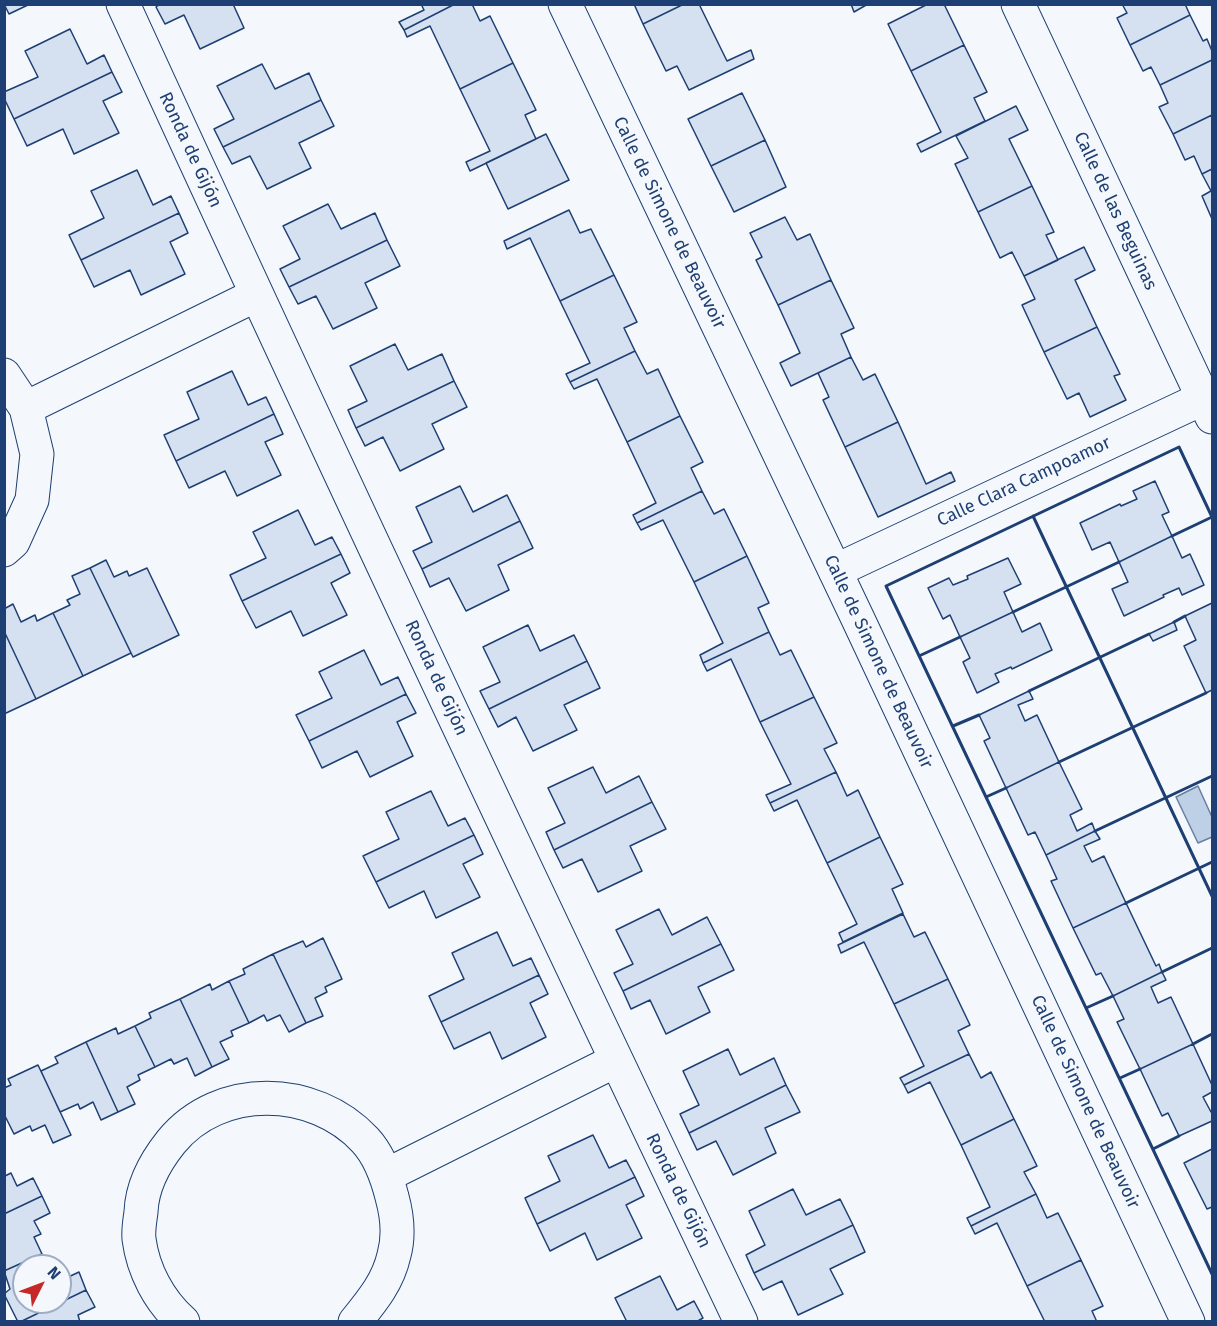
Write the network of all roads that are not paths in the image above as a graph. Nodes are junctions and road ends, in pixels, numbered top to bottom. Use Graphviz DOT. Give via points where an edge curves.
graph roads {
  1 [pos="123,4"];
  2 [pos="565,4"];
  3 [pos="1018,4"];
  4 [pos="256,295"];
  5 [pos="4,375"];
  6 [pos="1209,403"];
  7 [pos="26,408"];
  8 [pos="4,550"];
  9 [pos="835,571"];
  10 [pos="615,1061"];
  11 [pos="387,1175"];
  12 [pos="183,1322"];
  13 [pos="355,1322"];
  14 [pos="741,1322"];
  15 [pos="1188,1322"];
  1 -- 4 [label="street, Ronda de Gijón"];
  2 -- 9 [label="street, Calle de Simone de Beauvoir"];
  3 -- 6 [label="street, Calle de las Beguinas"];
  4 -- 7 [label="street"];
  4 -- 10 [label="street, Ronda de Gijón"];
  5 -- 7 [label="street"];
  6 -- 9 [label="street, Calle Clara Campoamor"];
  7 -- 8 [label="street" via="37,454 32,500 12,542"];
  9 -- 15 [label="street, Calle de Simone de Beauvoir"];
  10 -- 11 [label="street"];
  10 -- 14 [label="street, Ronda de Gijón"];
  11 -- 12 [label="street" via="365,1140 333,1115 296,1100 256,1097 217,1107 182,1129 157,1160 141,1198 139,1238 149,1278"];
  11 -- 13 [label="street" via="397,1214 394,1255 380,1292"];
}
